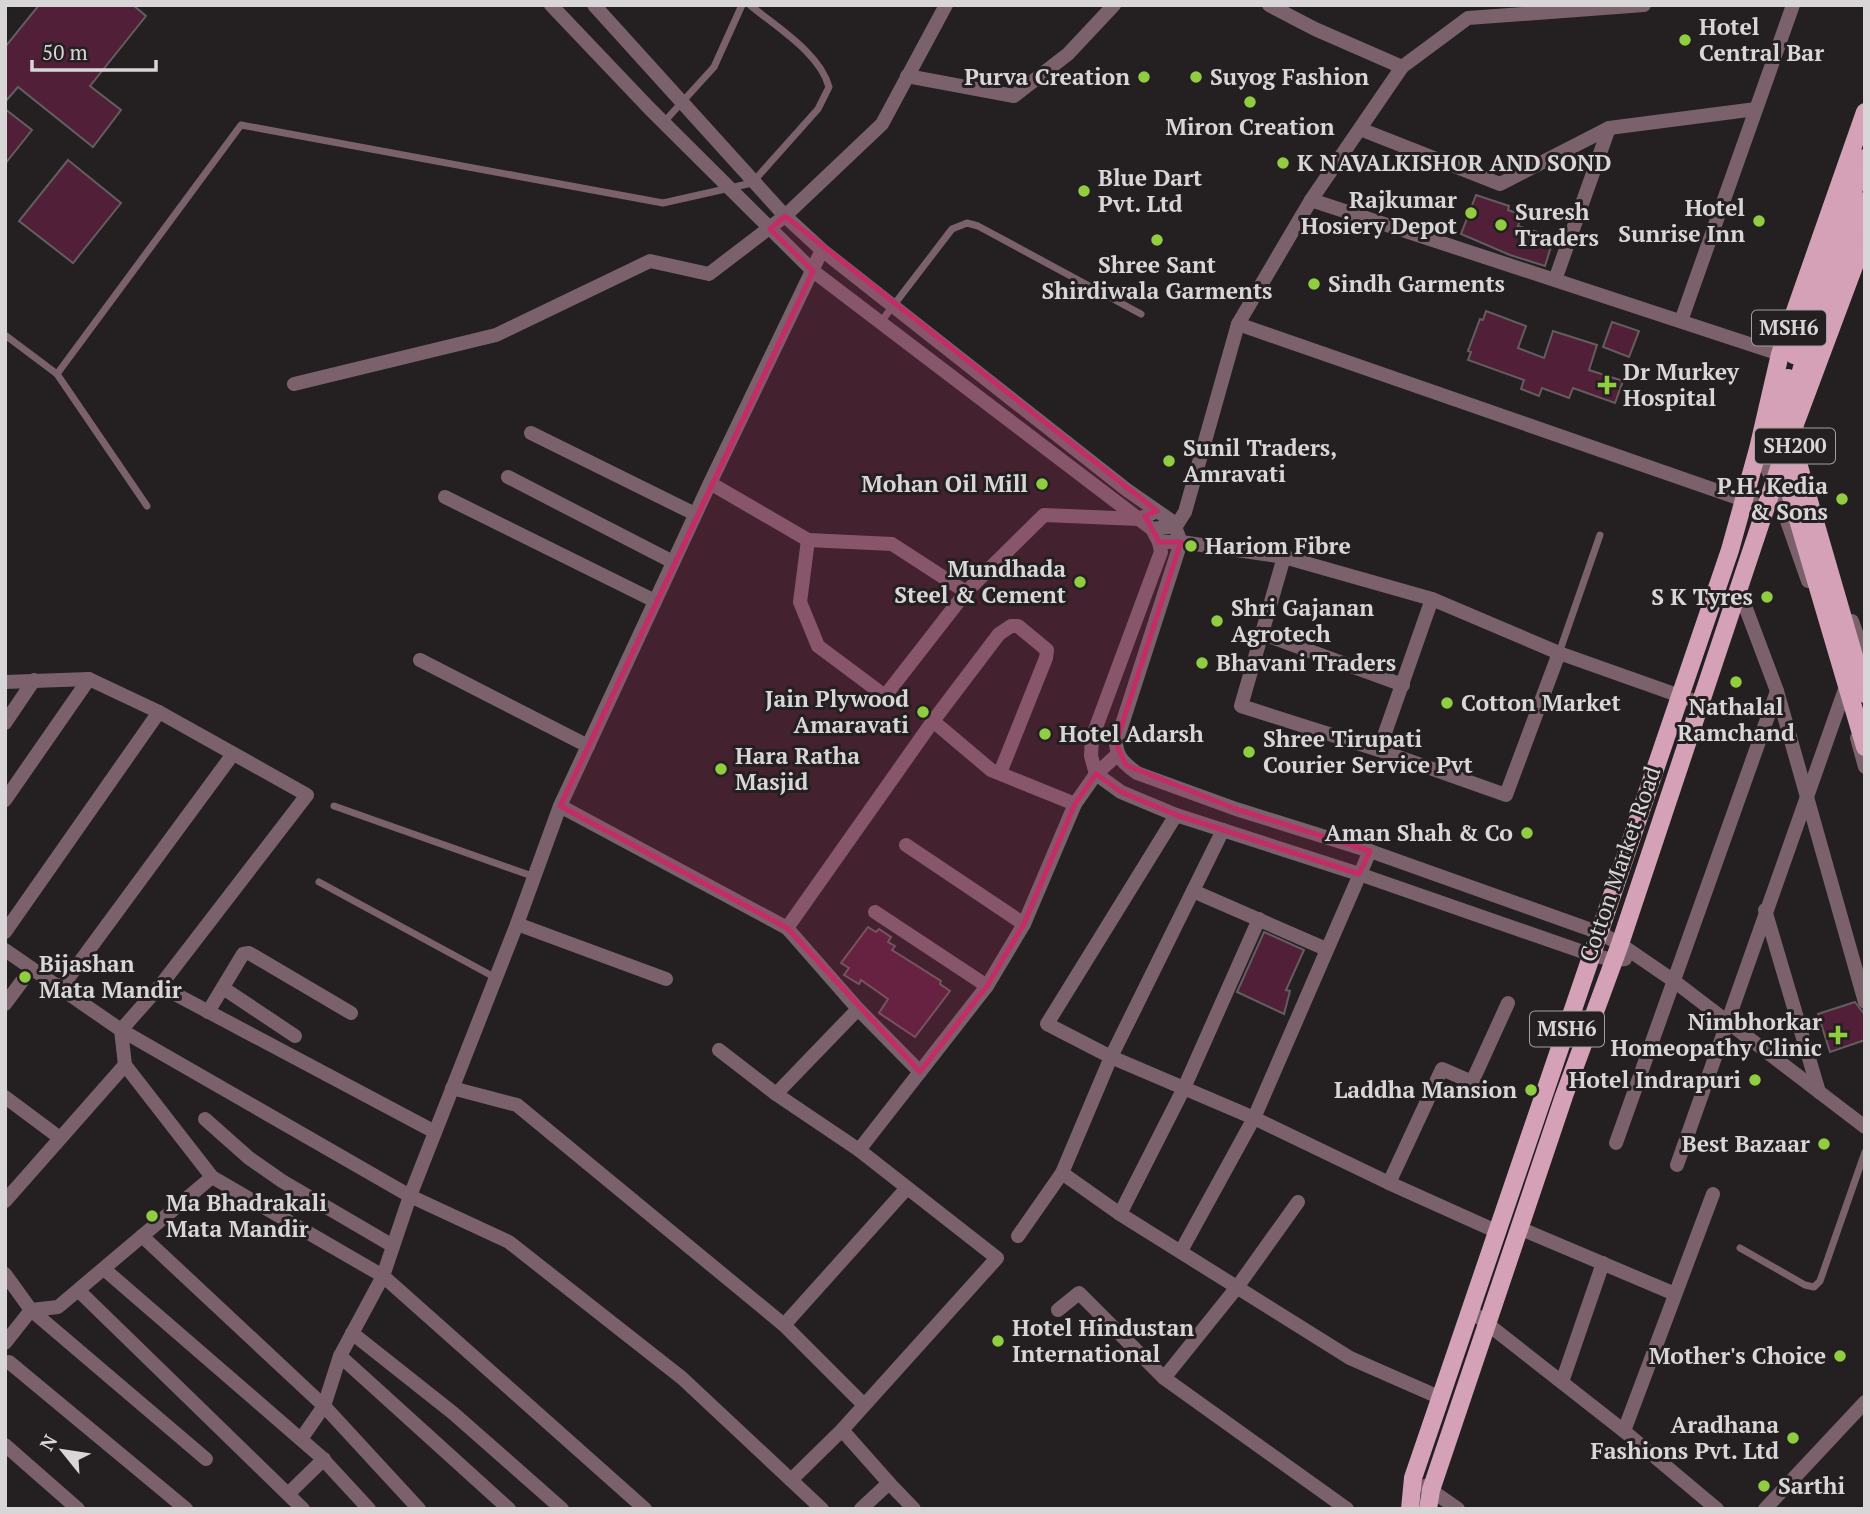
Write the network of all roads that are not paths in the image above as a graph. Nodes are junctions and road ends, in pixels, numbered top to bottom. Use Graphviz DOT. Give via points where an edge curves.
graph roads {
  1 [pos="551,5"];
  2 [pos="594,5"];
  3 [pos="742,5"];
  4 [pos="750,5"];
  5 [pos="946,5"];
  6 [pos="1114,5"];
  7 [pos="1269,5"];
  8 [pos="1644,5"];
  9 [pos="1793,5"];
  10 [pos="1402,67"];
  11 [pos="907,76"];
  12 [pos="683,103"];
  13 [pos="1756,109"];
  14 [pos="1865,112"];
  15 [pos="664,122"];
  16 [pos="1609,128"];
  17 [pos="1360,129"];
  18 [pos="1865,158"];
  19 [pos="752,183"];
  20 [pos="729,189"];
  21 [pos="1311,200"];
  22 [pos="1865,201"];
  23 [pos="785,216"];
  24 [pos="770,229"];
  25 [pos="1865,237"];
  26 [pos="822,250"];
  27 [pos="813,271"];
  28 [pos="1555,280"];
  29 [pos="893,306"];
  30 [pos="1141,314"];
  31 [pos="1681,321"];
  32 [pos="879,324"];
  33 [pos="1238,324"];
  34 [pos="5,335"];
  35 [pos="1787,354"];
  36 [pos="57,374"];
  37 [pos="294,384"];
  38 [pos="1767,408"];
  39 [pos="531,433"];
  40 [pos="1786,448"];
  41 [pos="1758,449"];
  42 [pos="508,477"];
  43 [pos="1773,481"];
  44 [pos="710,483"];
  45 [pos="445,497"];
  46 [pos="1742,500"];
  47 [pos="147,506"];
  48 [pos="1765,507"];
  49 [pos="1157,511"];
  50 [pos="695,514"];
  51 [pos="1139,519"];
  52 [pos="1176,526"];
  53 [pos="1600,535"];
  54 [pos="1156,536"];
  55 [pos="808,540"];
  56 [pos="1181,542"];
  57 [pos="1284,558"];
  58 [pos="673,562"];
  59 [pos="1739,590"];
  60 [pos="966,592"];
  61 [pos="1432,599"];
  62 [pos="655,601"];
  63 [pos="1263,634"];
  64 [pos="1559,653"];
  65 [pos="1865,658"];
  66 [pos="420,660"];
  67 [pos="89,679"];
  68 [pos="34,680"];
  69 [pos="5,682"];
  70 [pos="1403,685"];
  71 [pos="1777,691"];
  72 [pos="1844,692"];
  73 [pos="1865,694"];
  74 [pos="1680,698"];
  75 [pos="1700,703"];
  76 [pos="159,712"];
  77 [pos="933,721"];
  78 [pos="5,723"];
  79 [pos="588,746"];
  80 [pos="1865,747"];
  81 [pos="1379,750"];
  82 [pos="233,754"];
  83 [pos="1117,755"];
  84 [pos="1865,767"];
  85 [pos="1000,773"];
  86 [pos="1096,774"];
  87 [pos="1807,794"];
  88 [pos="5,800"];
  89 [pos="1075,804"];
  90 [pos="334,806"];
  91 [pos="561,806"];
  92 [pos="1177,815"];
  93 [pos="1223,830"];
  94 [pos="906,845"];
  95 [pos="1370,851"];
  96 [pos="1359,874"];
  97 [pos="535,877"];
  98 [pos="319,882"];
  99 [pos="1194,891"];
  100 [pos="1765,910"];
  101 [pos="874,912"];
  102 [pos="1259,919"];
  103 [pos="517,924"];
  104 [pos="1024,924"];
  105 [pos="787,928"];
  106 [pos="5,932"];
  107 [pos="1600,933"];
  108 [pos="1326,949"];
  109 [pos="5,950"];
  110 [pos="1617,952"];
  111 [pos="1592,955"];
  112 [pos="31,969"];
  113 [pos="496,978"];
  114 [pos="666,979"];
  115 [pos="1674,981"];
  116 [pos="160,986"];
  117 [pos="987,986"];
  118 [pos="223,988"];
  119 [pos="60,989"];
  120 [pos="1865,1002"];
  121 [pos="1508,1003"];
  122 [pos="5,1004"];
  123 [pos="858,1009"];
  124 [pos="208,1012"];
  125 [pos="351,1013"];
  126 [pos="1726,1021"];
  127 [pos="121,1030"];
  128 [pos="295,1036"];
  129 [pos="719,1050"];
  130 [pos="1111,1057"];
  131 [pos="125,1065"];
  132 [pos="920,1072"];
  133 [pos="452,1088"];
  134 [pos="1184,1088"];
  135 [pos="1819,1093"];
  136 [pos="776,1094"];
  137 [pos="5,1097"];
  138 [pos="1254,1118"];
  139 [pos="205,1119"];
  140 [pos="1865,1127"];
  141 [pos="435,1132"];
  142 [pos="60,1138"];
  143 [pos="1616,1143"];
  144 [pos="859,1150"];
  145 [pos="1865,1152"];
  146 [pos="1677,1165"];
  147 [pos="1062,1173"];
  148 [pos="212,1177"];
  149 [pos="1389,1183"];
  150 [pos="907,1188"];
  151 [pos="1713,1194"];
  152 [pos="410,1196"];
  153 [pos="5,1201"];
  154 [pos="1298,1202"];
  155 [pos="1120,1214"];
  156 [pos="1519,1228"];
  157 [pos="1498,1232"];
  158 [pos="142,1236"];
  159 [pos="1018,1236"];
  160 [pos="393,1246"];
  161 [pos="1740,1248"];
  162 [pos="1181,1251"];
  163 [pos="1603,1264"];
  164 [pos="104,1269"];
  165 [pos="5,1274"];
  166 [pos="383,1276"];
  167 [pos="1238,1286"];
  168 [pos="79,1290"];
  169 [pos="1675,1294"];
  170 [pos="32,1310"];
  171 [pos="1058,1310"];
  172 [pos="1471,1311"];
  173 [pos="1486,1323"];
  174 [pos="784,1325"];
  175 [pos="352,1333"];
  176 [pos="5,1343"];
  177 [pos="340,1356"];
  178 [pos="6,1360"];
  179 [pos="1164,1378"];
  180 [pos="1562,1382"];
  181 [pos="1441,1398"];
  182 [pos="1865,1402"];
  183 [pos="864,1405"];
  184 [pos="324,1406"];
  185 [pos="842,1430"];
  186 [pos="1625,1431"];
  187 [pos="301,1439"];
  188 [pos="5,1446"];
  189 [pos="206,1459"];
  190 [pos="324,1459"];
  191 [pos="1413,1478"];
  192 [pos="791,1480"];
  193 [pos="889,1483"];
  194 [pos="1431,1490"];
  195 [pos="288,1494"];
  196 [pos="78,1509"];
  197 [pos="186,1509"];
  198 [pos="303,1509"];
  199 [pos="369,1509"];
  200 [pos="419,1509"];
  201 [pos="509,1509"];
  202 [pos="562,1509"];
  203 [pos="645,1509"];
  204 [pos="822,1509"];
  205 [pos="861,1509"];
  206 [pos="914,1509"];
  207 [pos="1347,1509"];
  208 [pos="1410,1509"];
  209 [pos="1428,1509"];
  210 [pos="1458,1509"];
  211 [pos="1717,1509"];
  212 [pos="1765,1509"];
  1 -- 15 [label="street"];
  2 -- 12 [label="street"];
  3 -- 12 [label="lane" via="714,67"];
  4 -- 19 [label="lane" via="810,55 828,87 818,109"];
  5 -- 11 [label="street"];
  6 -- 11 [label="street" via="1068,54 1014,96"];
  7 -- 10 [label="street"];
  8 -- 10 [label="street" via="1468,18"];
  9 -- 13 [label="street"];
  10 -- 17 [label="street"];
  11 -- 23 [label="street" via="881,124"];
  12 -- 15 [label="lane"];
  12 -- 19 [label="street"];
  13 -- 16 [label="street"];
  13 -- 31 [label="street"];
  14 -- 35 [label="main road, MSH6"];
  15 -- 20 [label="street"];
  16 -- 17 [label="street" via="1500,184"];
  16 -- 28 [label="street"];
  17 -- 21 [label="street"];
  18 -- 35 [label="main road"];
  19 -- 20 [label="lane"];
  19 -- 23 [label="street"];
  20 -- 24 [label="street"];
  20 -- 36 [label="lane" via="663,202 241,125"];
  21 -- 28 [label="street"];
  21 -- 33 [label="street"];
  22 -- 73 [label="main road, SH200, bridge" via="1804,360 1793,416 1798,463"];
  23 -- 24 [label="street"];
  23 -- 26 [label="street"];
  24 -- 27 [label="street"];
  24 -- 37 [label="street" via="709,274 650,261 496,335"];
  25 -- 40 [label="main road, Cotton Market Road / MSH6"];
  26 -- 27 [label="street"];
  26 -- 29 [label="street"];
  27 -- 32 [label="street"];
  27 -- 44 [label="street"];
  28 -- 31 [label="street"];
  29 -- 30 [label="lane" via="951,229 967,223"];
  29 -- 32 [label="lane"];
  29 -- 49 [label="street"];
  31 -- 35 [label="street"];
  32 -- 51 [label="street"];
  33 -- 46 [label="street"];
  33 -- 52 [label="street" via="1185,512"];
  34 -- 36 [label="lane"];
  35 -- 38 [label="main road, MSH6"];
  35 -- 80 [label="main road, MSH6, bridge" via="1779,447"];
  36 -- 47 [label="lane"];
  38 -- 40 [label="street"];
  38 -- 41 [label="main road, MSH6"];
  39 -- 50 [label="street"];
  40 -- 43 [label="main road, Cotton Market Road / MSH6"];
  40 -- 65 [label="street" via="1818,523"];
  41 -- 43 [label="street"];
  41 -- 46 [label="main road, MSH6"];
  42 -- 58 [label="street"];
  43 -- 48 [label="main road, Cotton Market Road / MSH6"];
  43 -- 72 [label="street"];
  44 -- 50 [label="street"];
  44 -- 55 [label="street"];
  45 -- 62 [label="street"];
  46 -- 48 [label="street"];
  46 -- 74 [label="main road, Cotton Market Road / MSH6"];
  48 -- 59 [label="main road, Cotton Market Road / MSH6"];
  49 -- 51 [label="street"];
  49 -- 52 [label="street"];
  50 -- 58 [label="street"];
  51 -- 54 [label="street"];
  51 -- 60 [label="street" via="1044,515"];
  52 -- 54 [label="street"];
  52 -- 56 [label="street"];
  53 -- 64 [label="lane"];
  54 -- 56 [label="street"];
  54 -- 86 [label="street" via="1161,552 1093,738"];
  55 -- 60 [label="street" via="892,544"];
  55 -- 60 [label="street" via="800,602 818,646 886,696"];
  56 -- 57 [label="street"];
  56 -- 83 [label="street" via="1116,743"];
  57 -- 61 [label="street"];
  57 -- 63 [label="street"];
  58 -- 62 [label="street"];
  59 -- 71 [label="street"];
  59 -- 75 [label="main road, Cotton Market Road / MSH6"];
  61 -- 64 [label="street"];
  61 -- 70 [label="street"];
  62 -- 79 [label="street"];
  63 -- 70 [label="street"];
  63 -- 81 [label="street" via="1241,706"];
  64 -- 74 [label="street"];
  64 -- 81 [label="street" via="1506,795"];
  66 -- 79 [label="street"];
  67 -- 68 [label="street"];
  67 -- 76 [label="street"];
  67 -- 88 [label="street"];
  68 -- 69 [label="street"];
  68 -- 78 [label="street"];
  70 -- 81 [label="street"];
  71 -- 87 [label="street"];
  71 -- 115 [label="street"];
  72 -- 84 [label="street"];
  72 -- 87 [label="street"];
  74 -- 75 [label="street"];
  74 -- 107 [label="main road, Cotton Market Road / MSH6"];
  75 -- 110 [label="main road, Cotton Market Road / MSH6"];
  76 -- 82 [label="street"];
  76 -- 106 [label="street"];
  77 -- 85 [label="street"];
  77 -- 85 [label="street" via="1004,628 1018,626 1047,650"];
  77 -- 105 [label="street"];
  79 -- 91 [label="street"];
  82 -- 116 [label="street" via="307,795"];
  82 -- 119 [label="street"];
  83 -- 86 [label="street"];
  83 -- 95 [label="street" via="1137,773"];
  85 -- 89 [label="street"];
  86 -- 89 [label="street"];
  86 -- 92 [label="street" via="1121,792"];
  87 -- 100 [label="street"];
  87 -- 120 [label="street"];
  89 -- 104 [label="street"];
  90 -- 97 [label="lane"];
  91 -- 97 [label="street"];
  91 -- 105 [label="street"];
  92 -- 93 [label="street"];
  92 -- 130 [label="street" via="1047,1024"];
  93 -- 96 [label="street"];
  93 -- 99 [label="street"];
  94 -- 104 [label="street"];
  95 -- 96 [label="street"];
  95 -- 107 [label="street"];
  96 -- 108 [label="street"];
  96 -- 111 [label="street"];
  97 -- 103 [label="street"];
  98 -- 113 [label="lane"];
  99 -- 102 [label="street"];
  99 -- 130 [label="street"];
  100 -- 126 [label="street"];
  100 -- 135 [label="street"];
  101 -- 117 [label="street"];
  102 -- 108 [label="street"];
  102 -- 134 [label="street"];
  103 -- 113 [label="street"];
  103 -- 114 [label="street"];
  104 -- 117 [label="street"];
  105 -- 123 [label="street"];
  107 -- 110 [label="street"];
  107 -- 111 [label="main road, Cotton Market Road / MSH6"];
  108 -- 138 [label="street"];
  109 -- 112 [label="street"];
  110 -- 111 [label="street"];
  110 -- 115 [label="street" via="1640,957"];
  110 -- 156 [label="main road, Cotton Market Road / MSH6"];
  111 -- 157 [label="main road, Cotton Market Road / MSH6"];
  112 -- 119 [label="street"];
  112 -- 122 [label="street"];
  113 -- 133 [label="street"];
  115 -- 126 [label="street"];
  115 -- 143 [label="street"];
  116 -- 124 [label="street"];
  116 -- 127 [label="street"];
  117 -- 132 [label="street"];
  118 -- 124 [label="street"];
  118 -- 125 [label="street" via="243,954 249,953"];
  118 -- 128 [label="street"];
  119 -- 127 [label="street"];
  121 -- 149 [label="street" via="1472,1082 1442,1069"];
  123 -- 132 [label="street"];
  123 -- 136 [label="street"];
  124 -- 141 [label="street"];
  126 -- 135 [label="street"];
  126 -- 146 [label="street"];
  127 -- 131 [label="street"];
  127 -- 152 [label="street"];
  129 -- 136 [label="street"];
  130 -- 134 [label="street"];
  130 -- 147 [label="street"];
  131 -- 142 [label="street"];
  131 -- 148 [label="street"];
  132 -- 144 [label="street"];
  133 -- 141 [label="street"];
  133 -- 174 [label="street" via="517,1105"];
  134 -- 138 [label="street"];
  134 -- 155 [label="street"];
  135 -- 140 [label="street"];
  136 -- 144 [label="street"];
  137 -- 142 [label="street"];
  138 -- 149 [label="street"];
  138 -- 162 [label="street"];
  139 -- 160 [label="street" via="282,1181"];
  141 -- 152 [label="street"];
  142 -- 153 [label="street"];
  144 -- 150 [label="street"];
  145 -- 161 [label="lane" via="1814,1287"];
  147 -- 155 [label="street"];
  147 -- 159 [label="street"];
  148 -- 158 [label="street"];
  148 -- 166 [label="street"];
  149 -- 157 [label="street"];
  150 -- 174 [label="street"];
  150 -- 183 [label="street" via="997,1258"];
  151 -- 169 [label="street"];
  152 -- 160 [label="street"];
  152 -- 192 [label="street" via="509,1242 682,1378"];
  154 -- 167 [label="street"];
  155 -- 162 [label="street"];
  156 -- 163 [label="street"];
  156 -- 173 [label="main road, Cotton Market Road / MSH6"];
  157 -- 172 [label="main road, Cotton Market Road / MSH6"];
  158 -- 164 [label="street"];
  158 -- 184 [label="street"];
  160 -- 166 [label="street"];
  162 -- 167 [label="street"];
  163 -- 169 [label="street"];
  163 -- 180 [label="street"];
  164 -- 168 [label="street"];
  164 -- 187 [label="street"];
  165 -- 170 [label="street"];
  166 -- 175 [label="street"];
  166 -- 203 [label="street"];
  167 -- 179 [label="street"];
  167 -- 181 [label="street" via="1350,1358"];
  168 -- 170 [label="street" via="58,1307"];
  168 -- 195 [label="street"];
  169 -- 186 [label="street"];
  170 -- 176 [label="street"];
  170 -- 189 [label="street"];
  171 -- 179 [label="street" via="1079,1293"];
  172 -- 173 [label="street"];
  172 -- 181 [label="main road, Cotton Market Road / MSH6"];
  173 -- 180 [label="street"];
  173 -- 194 [label="main road, Cotton Market Road / MSH6"];
  174 -- 183 [label="street"];
  175 -- 177 [label="street"];
  175 -- 202 [label="street" via="453,1413"];
  177 -- 184 [label="street"];
  177 -- 201 [label="street"];
  178 -- 197 [label="street"];
  179 -- 207 [label="street"];
  180 -- 186 [label="street"];
  181 -- 191 [label="main road, Cotton Market Road / MSH6"];
  182 -- 212 [label="street"];
  183 -- 185 [label="street"];
  184 -- 187 [label="street"];
  184 -- 200 [label="street"];
  185 -- 192 [label="street"];
  185 -- 193 [label="street"];
  186 -- 211 [label="street"];
  187 -- 190 [label="street"];
  188 -- 196 [label="street"];
  190 -- 195 [label="street"];
  190 -- 199 [label="street"];
  191 -- 194 [label="street"];
  191 -- 208 [label="main road, Cotton Market Road / MSH6"];
  192 -- 204 [label="street"];
  193 -- 205 [label="street"];
  193 -- 206 [label="street"];
  194 -- 209 [label="main road, Cotton Market Road / MSH6"];
  194 -- 210 [label="street"];
  195 -- 198 [label="street"];
}
